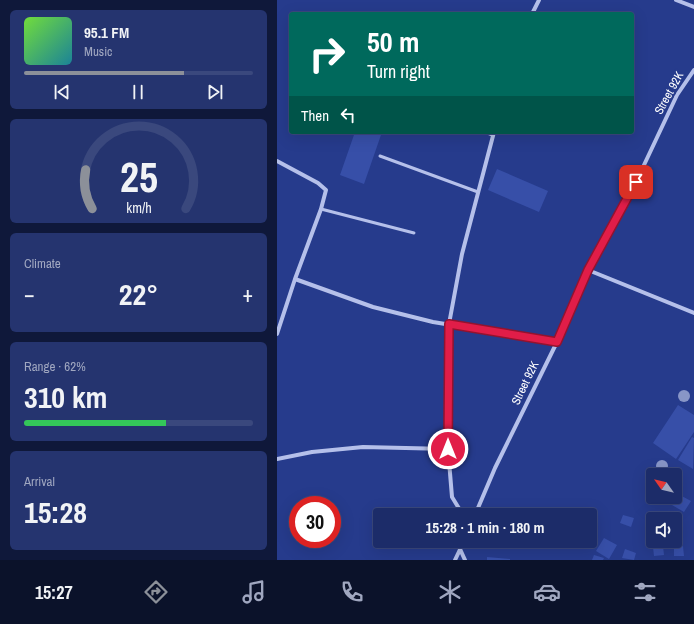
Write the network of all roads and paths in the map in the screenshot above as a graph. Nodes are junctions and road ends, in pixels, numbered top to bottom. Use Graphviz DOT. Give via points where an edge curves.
graph roads {
  1 [pos="539,0"];
  2 [pos="676,0"];
  3 [pos="694,7"];
  4 [pos="533,12"];
  5 [pos="694,70"];
  6 [pos="493,134"];
  7 [pos="380,156"];
  8 [pos="277,161"];
  9 [pos="478,192"];
  10 [pos="321,210"];
  11 [pos="414,233"];
  12 [pos="588,270"];
  13 [pos="295,279"];
  14 [pos="694,312"];
  15 [pos="449,324"];
  16 [pos="277,334"];
  17 [pos="557,342"];
  18 [pos="448,449"];
  19 [pos="277,459"];
  20 [pos="459,508"];
  21 [pos="478,508"];
  22 [pos="460,549"];
  23 [pos="455,560"];
  24 [pos="465,560"];
  1 -- 4 [label="street"];
  2 -- 3 [label="street"];
  5 -- 12 [label="street, Street 92K" via="677,96 636,182"];
  6 -- 9 [label="street"];
  7 -- 9 [label="lane"];
  8 -- 10 [label="street" via="318,182 326,190"];
  9 -- 15 [label="street" via="462,254"];
  10 -- 11 [label="lane"];
  10 -- 13 [label="street"];
  12 -- 14 [label="street"];
  12 -- 17 [label="street, Street 92K"];
  13 -- 15 [label="street" via="373,308"];
  13 -- 16 [label="street"];
  15 -- 17 [label="street"];
  15 -- 18 [label="street"];
  17 -- 21 [label="street, Street 92K"];
  18 -- 19 [label="street" via="363,447 312,452"];
  18 -- 20 [label="street" via="452,497"];
  22 -- 23 [label="street"];
  22 -- 24 [label="street"];
}
